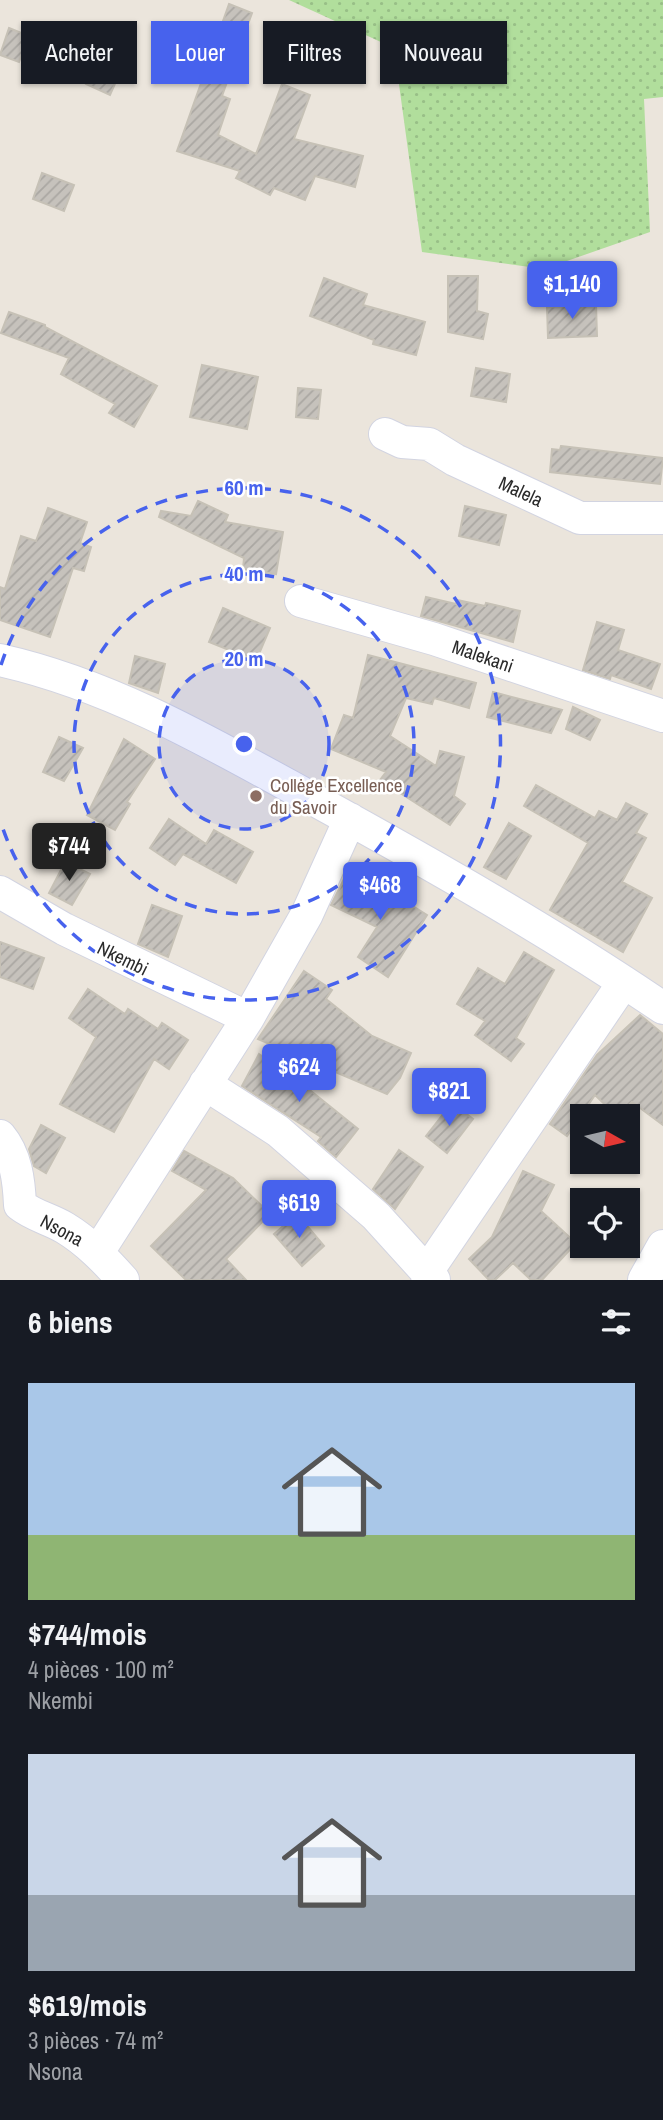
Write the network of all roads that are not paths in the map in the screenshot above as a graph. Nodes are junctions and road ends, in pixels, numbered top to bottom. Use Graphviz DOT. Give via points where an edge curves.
graph roads {
  1 [pos="385,434"];
  2 [pos="663,518"];
  3 [pos="301,601"];
  4 [pos="0,660"];
  5 [pos="663,716"];
  6 [pos="350,819"];
  7 [pos="0,892"];
  8 [pos="624,982"];
  9 [pos="663,1009"];
  10 [pos="248,1018"];
  11 [pos="205,1084"];
  12 [pos="0,1136"];
  13 [pos="10,1211"];
  14 [pos="663,1246"];
  15 [pos="98,1252"];
  16 [pos="430,1277"];
  17 [pos="123,1280"];
  18 [pos="644,1280"];
  1 -- 2 [label="street, Malela" via="402,442 429,444 580,518"];
  3 -- 5 [label="street, Malekani" via="433,639"];
  4 -- 6 [label="street" via="68,678 160,718"];
  6 -- 8 [label="street" via="532,922"];
  6 -- 10 [label="street" via="307,914"];
  7 -- 10 [label="street, Nkembi" via="64,929"];
  8 -- 9 [label="street"];
  8 -- 16 [label="street"];
  10 -- 11 [label="street"];
  11 -- 15 [label="street"];
  11 -- 16 [label="street" via="278,1131 376,1216"];
  12 -- 13 [label="street, Nsona" via="19,1183"];
  13 -- 15 [label="street, Nsona" via="62,1226"];
  14 -- 18 [label="street"];
  15 -- 17 [label="street, Nsona"];
}
